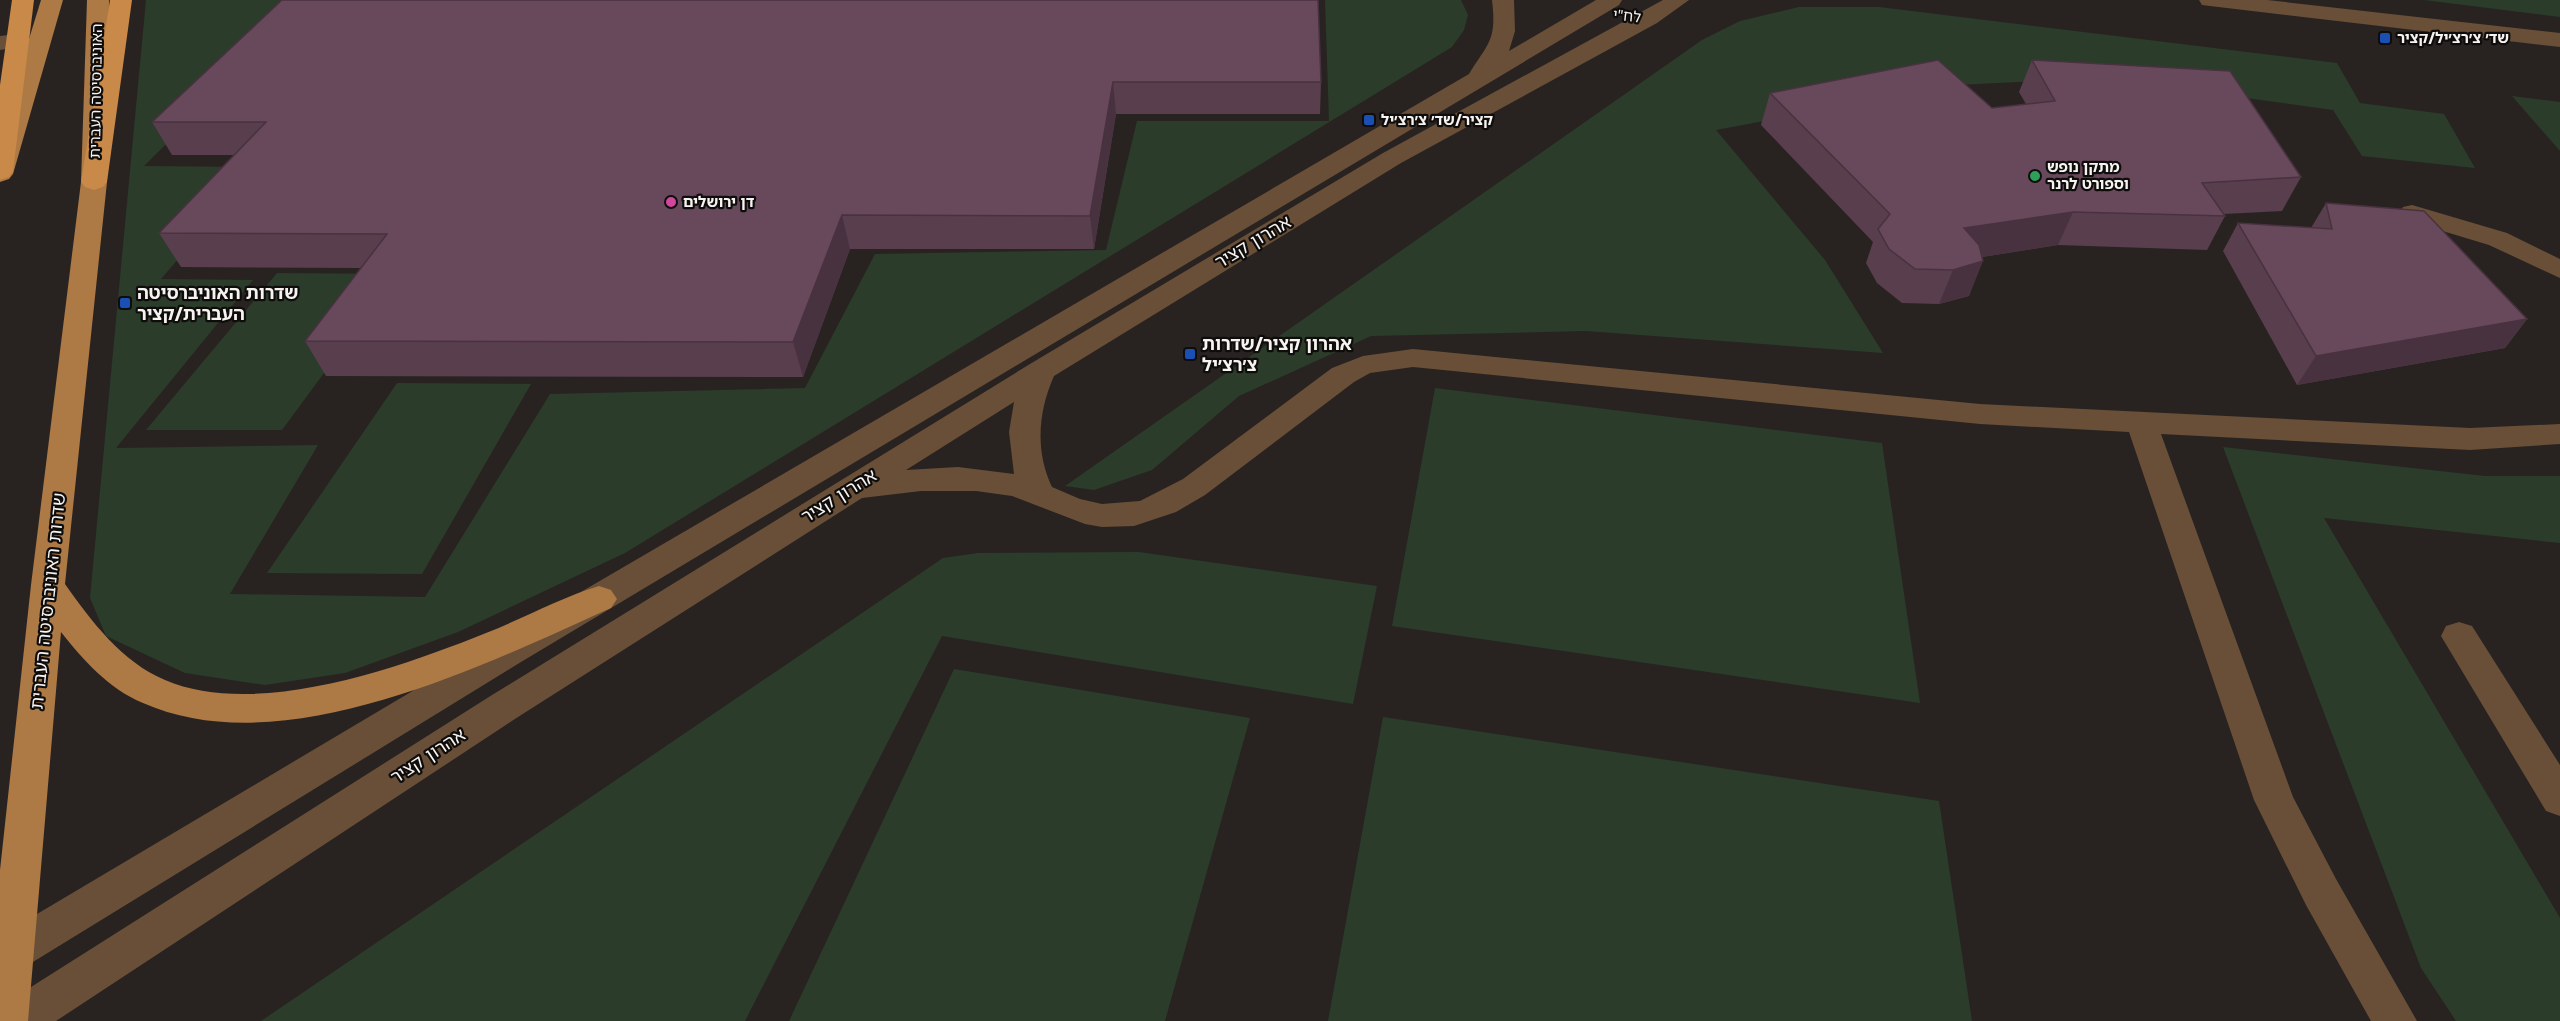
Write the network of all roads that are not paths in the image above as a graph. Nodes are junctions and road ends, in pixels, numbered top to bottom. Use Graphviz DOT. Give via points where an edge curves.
graph roads {
  1 [pos="24,0"];
  2 [pos="52,0"];
  3 [pos="98,0"];
  4 [pos="121,0"];
  5 [pos="1503,0"];
  6 [pos="1571,0"];
  7 [pos="1678,0"];
  8 [pos="1690,0"];
  9 [pos="2210,0"];
  10 [pos="2298,0"];
  11 [pos="1603,5"];
  12 [pos="1649,18"];
  13 [pos="2560,39"];
  14 [pos="8,42"];
  15 [pos="1462,88"];
  16 [pos="0,173"];
  17 [pos="94,182"];
  18 [pos="2412,213"];
  19 [pos="2560,270"];
  20 [pos="1041,371"];
  21 [pos="2141,422"];
  22 [pos="2560,434"];
  23 [pos="1038,492"];
  24 [pos="842,495"];
  25 [pos="48,585"];
  26 [pos="599,599"];
  27 [pos="2459,636"];
  28 [pos="2560,799"];
  29 [pos="7,955"];
  30 [pos="6,1021"];
  31 [pos="17,1021"];
  32 [pos="2396,1021"];
  1 -- 14 [label="highway"];
  2 -- 16 [label="main road"];
  3 -- 17 [label="main road, האוניברסיטה העברית"];
  4 -- 17 [label="highway"];
  5 -- 15 [label="street" via="1505,29 1498,53"];
  6 -- 11 [label="street, לח\"י"];
  7 -- 12 [label="street, אהרון קציר"];
  8 -- 12 [label="street"];
  9 -- 13 [label="street"];
  10 -- 13 [label="street"];
  11 -- 12 [label="street, לח\"י" via="1618,17"];
  11 -- 15 [label="street, אהרון קציר"];
  12 -- 20 [label="street, אהרון קציר" via="1392,158"];
  14 -- 16 [label="highway"];
  15 -- 26 [label="street, אהרון קציר"];
  17 -- 25 [label="main road, שדרות האוניברסיטה העברית"];
  18 -- 19 [label="street" via="2498,239"];
  20 -- 23 [label="street" via="1030,396 1024,437 1026,465"];
  20 -- 24 [label="street, אהרון קציר"];
  21 -- 22 [label="street" via="2470,439"];
  21 -- 23 [label="street" via="1980,414 1413,358 1363,365 1343,375 1194,487 1152,511 1111,516 1089,513"];
  21 -- 32 [label="street" via="2274,800 2321,892"];
  23 -- 24 [label="street" via="999,483 937,478 884,484"];
  24 -- 31 [label="street, אהרון קציר" via="505,706"];
  25 -- 26 [label="main road" via="80,632 134,680 176,700 230,708 317,700 387,684 473,654"];
  25 -- 29 [label="main road, שדרות האוניברסיטה העברית"];
  26 -- 29 [label="street, אהרון קציר"];
  27 -- 28 [label="street"];
  29 -- 30 [label="main road, שדרות האוניברסיטה העברית"];
}
